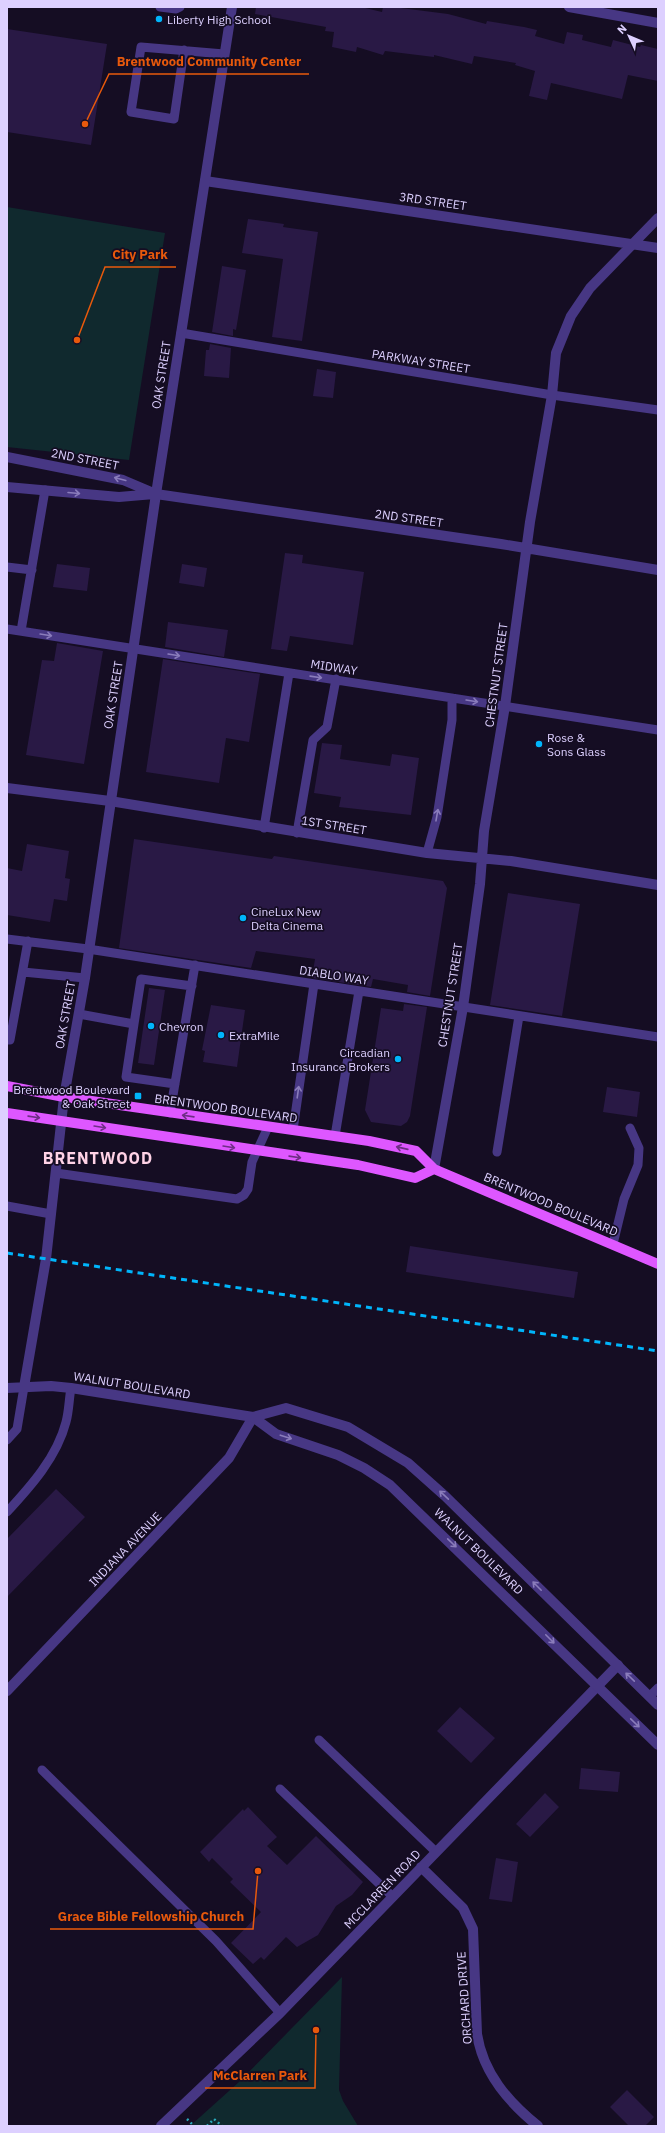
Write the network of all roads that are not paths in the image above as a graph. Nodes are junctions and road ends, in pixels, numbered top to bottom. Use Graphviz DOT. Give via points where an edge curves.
graph roads {
  1 [pos="160,7"];
  2 [pos="180,7"];
  3 [pos="232,7"];
  4 [pos="569,7"];
  5 [pos="658,23"];
  6 [pos="184,50"];
  7 [pos="224,54"];
  8 [pos="204,181"];
  9 [pos="658,218"];
  10 [pos="632,244"];
  11 [pos="658,248"];
  12 [pos="181,333"];
  13 [pos="552,395"];
  14 [pos="658,410"];
  15 [pos="7,457"];
  16 [pos="7,487"];
  17 [pos="45,490"];
  18 [pos="156,494"];
  19 [pos="527,548"];
  20 [pos="7,567"];
  21 [pos="32,570"];
  22 [pos="658,570"];
  23 [pos="7,629"];
  24 [pos="21,631"];
  25 [pos="133,649"];
  26 [pos="289,673"];
  27 [pos="336,679"];
  28 [pos="452,698"];
  29 [pos="505,706"];
  30 [pos="658,730"];
  31 [pos="7,788"];
  32 [pos="110,801"];
  33 [pos="264,828"];
  34 [pos="298,833"];
  35 [pos="426,853"];
  36 [pos="482,859"];
  37 [pos="658,885"];
  38 [pos="7,938"];
  39 [pos="28,941"];
  40 [pos="88,949"];
  41 [pos="195,965"];
  42 [pos="23,972"];
  43 [pos="85,978"];
  44 [pos="314,984"];
  45 [pos="192,986"];
  46 [pos="359,991"];
  47 [pos="463,1007"];
  48 [pos="79,1014"];
  49 [pos="519,1016"];
  50 [pos="134,1024"];
  51 [pos="658,1037"];
  52 [pos="7,1040"];
  53 [pos="175,1084"];
  54 [pos="7,1086"];
  55 [pos="64,1097"];
  56 [pos="7,1113"];
  57 [pos="170,1113"];
  58 [pos="62,1121"];
  59 [pos="268,1127"];
  60 [pos="630,1128"];
  61 [pos="293,1130"];
  62 [pos="334,1136"];
  63 [pos="257,1151"];
  64 [pos="497,1152"];
  65 [pos="434,1169"];
  66 [pos="56,1173"];
  67 [pos="7,1206"];
  68 [pos="51,1214"];
  69 [pos="613,1244"];
  70 [pos="658,1264"];
  71 [pos="24,1387"];
  72 [pos="7,1388"];
  73 [pos="71,1388"];
  74 [pos="253,1417"];
  75 [pos="7,1440"];
  76 [pos="7,1512"];
  77 [pos="618,1665"];
  78 [pos="597,1686"];
  79 [pos="658,1688"];
  80 [pos="7,1691"];
  81 [pos="650,1696"];
  82 [pos="658,1704"];
  83 [pos="319,1740"];
  84 [pos="658,1745"];
  85 [pos="42,1770"];
  86 [pos="280,1789"];
  87 [pos="436,1852"];
  88 [pos="422,1867"];
  89 [pos="393,1897"];
  90 [pos="280,2013"];
  91 [pos="161,2126"];
  92 [pos="538,2126"];
  1 -- 2 [label="lane"];
  3 -- 7 [label="street, OAK STREET"];
  4 -- 5 [label="street"];
  6 -- 6 [label="lane" via="141,47 131,112 174,119"];
  6 -- 7 [label="lane"];
  7 -- 8 [label="street, OAK STREET"];
  8 -- 10 [label="street, 3RD STREET"];
  8 -- 12 [label="street, OAK STREET"];
  9 -- 10 [label="street, CHESTNUT STREET"];
  10 -- 11 [label="street, 3RD STREET"];
  10 -- 13 [label="street, CHESTNUT STREET" via="590,288 571,316 556,353"];
  12 -- 13 [label="lane, PARKWAY STREET"];
  12 -- 18 [label="street, OAK STREET"];
  13 -- 14 [label="lane, PARKWAY STREET"];
  13 -- 19 [label="street, CHESTNUT STREET"];
  18 -- 15 [label="street, 2ND STREET, one-way" via="123,480"];
  16 -- 17 [label="street, 2ND STREET"];
  17 -- 18 [label="street, 2ND STREET, one-way" via="119,497"];
  17 -- 21 [label="lane"];
  18 -- 19 [label="street, 2ND STREET"];
  18 -- 25 [label="street, OAK STREET"];
  19 -- 22 [label="street, 2ND STREET"];
  19 -- 29 [label="street, CHESTNUT STREET"];
  20 -- 21 [label="lane"];
  21 -- 24 [label="lane"];
  23 -- 24 [label="lane, MIDWAY"];
  24 -- 25 [label="lane, MIDWAY, one-way"];
  25 -- 26 [label="lane, MIDWAY, one-way"];
  25 -- 32 [label="street, OAK STREET"];
  26 -- 27 [label="lane, MIDWAY, one-way"];
  26 -- 33 [label="lane"];
  27 -- 28 [label="lane, MIDWAY"];
  27 -- 34 [label="lane" via="327,727 313,740"];
  28 -- 29 [label="lane, MIDWAY, one-way"];
  35 -- 28 [label="lane, one-way" via="437,818 452,720"];
  29 -- 30 [label="lane, MIDWAY"];
  29 -- 36 [label="street, CHESTNUT STREET" via="484,831"];
  31 -- 32 [label="street, 1ST STREET"];
  32 -- 33 [label="street, 1ST STREET"];
  32 -- 40 [label="street, OAK STREET"];
  33 -- 34 [label="street, 1ST STREET"];
  34 -- 35 [label="street, 1ST STREET"];
  35 -- 36 [label="street, 1ST STREET"];
  36 -- 37 [label="street, 1ST STREET" via="511,861"];
  36 -- 47 [label="street, CHESTNUT STREET"];
  38 -- 39 [label="lane, DIABLO WAY"];
  39 -- 40 [label="lane, DIABLO WAY"];
  39 -- 42 [label="lane"];
  40 -- 41 [label="lane, DIABLO WAY"];
  40 -- 43 [label="street, OAK STREET"];
  41 -- 44 [label="lane, DIABLO WAY"];
  41 -- 45 [label="lane"];
  42 -- 43 [label="lane"];
  42 -- 52 [label="lane" via="10,1040"];
  43 -- 48 [label="street, OAK STREET"];
  44 -- 46 [label="lane, DIABLO WAY"];
  61 -- 44 [label="lane, one-way"];
  45 -- 50 [label="lane" via="141,979"];
  45 -- 53 [label="lane"];
  46 -- 47 [label="lane, DIABLO WAY"];
  46 -- 62 [label="lane"];
  47 -- 49 [label="lane, DIABLO WAY"];
  47 -- 65 [label="street, CHESTNUT STREET"];
  48 -- 50 [label="lane"];
  48 -- 55 [label="street, OAK STREET"];
  49 -- 51 [label="lane, DIABLO WAY"];
  49 -- 64 [label="lane"];
  50 -- 53 [label="lane" via="126,1076"];
  53 -- 57 [label="lane"];
  54 -- 55 [label="main road, BRENTWOOD BOULEVARD"];
  55 -- 57 [label="main road, BRENTWOOD BOULEVARD"];
  55 -- 58 [label="street, OAK STREET"];
  56 -- 58 [label="main road, one-way"];
  59 -- 57 [label="main road, BRENTWOOD BOULEVARD, one-way"];
  58 -- 63 [label="main road, one-way"];
  58 -- 66 [label="street, OAK STREET"];
  59 -- 61 [label="main road, BRENTWOOD BOULEVARD"];
  59 -- 63 [label="lane"];
  60 -- 69 [label="lane" via="639,1148 638,1165 624,1199"];
  61 -- 62 [label="main road, BRENTWOOD BOULEVARD"];
  65 -- 62 [label="main road, BRENTWOOD BOULEVARD, one-way" via="416,1151"];
  63 -- 65 [label="main road, one-way" via="358,1165 415,1178"];
  63 -- 66 [label="lane" via="252,1162 248,1189 237,1199"];
  65 -- 69 [label="main road, BRENTWOOD BOULEVARD"];
  66 -- 68 [label="street, OAK STREET"];
  67 -- 68 [label="lane"];
  68 -- 71 [label="street, OAK STREET"];
  69 -- 70 [label="main road, BRENTWOOD BOULEVARD"];
  71 -- 72 [label="street, WALNUT BOULEVARD"];
  71 -- 73 [label="street, WALNUT BOULEVARD"];
  71 -- 75 [label="lane" via="17,1429"];
  73 -- 74 [label="street, WALNUT BOULEVARD"];
  73 -- 76 [label="lane" via="61,1437 38,1478"];
  77 -- 74 [label="street, WALNUT BOULEVARD, one-way" via="451,1501 408,1463 348,1427 286,1408"];
  74 -- 78 [label="street, WALNUT BOULEVARD, one-way" via="276,1434 338,1455 390,1485"];
  74 -- 80 [label="street, INDIANA AVENUE" via="229,1458"];
  77 -- 78 [label="street, MCCLARREN ROAD"];
  81 -- 77 [label="street, WALNUT BOULEVARD, one-way"];
  78 -- 84 [label="street, WALNUT BOULEVARD, one-way"];
  78 -- 87 [label="street, MCCLARREN ROAD"];
  79 -- 81 [label="lane"];
  81 -- 82 [label="street, WALNUT BOULEVARD"];
  83 -- 87 [label="lane"];
  85 -- 90 [label="lane" via="216,1941"];
  86 -- 89 [label="lane"];
  87 -- 88 [label="street, MCCLARREN ROAD"];
  88 -- 89 [label="street, MCCLARREN ROAD"];
  88 -- 92 [label="street, ORCHARD DRIVE" via="463,1908 473,1929 477,2034 480,2051 490,2074 518,2110"];
  89 -- 90 [label="street, MCCLARREN ROAD"];
  90 -- 91 [label="street, MCCLARREN ROAD"];
}
